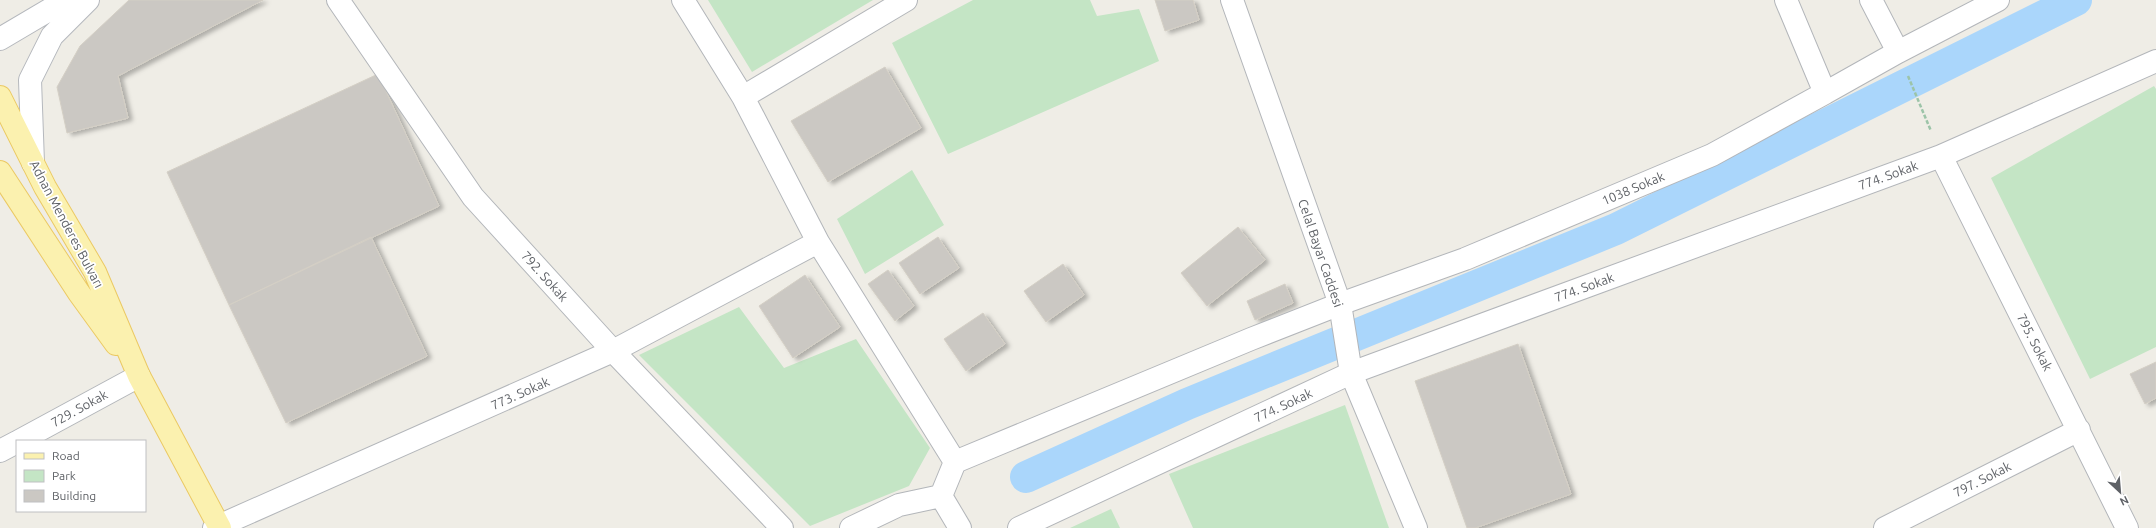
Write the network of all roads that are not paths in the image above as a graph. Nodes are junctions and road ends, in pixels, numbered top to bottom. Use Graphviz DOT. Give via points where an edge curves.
graph roads {
  1 [pos="66,0"];
  2 [pos="88,0"];
  3 [pos="338,0"];
  4 [pos="683,0"];
  5 [pos="906,0"];
  6 [pos="1232,0"];
  7 [pos="1786,0"];
  8 [pos="1871,0"];
  9 [pos="1998,0"];
  10 [pos="0,39"];
  11 [pos="1898,52"];
  12 [pos="2156,61"];
  13 [pos="1825,93"];
  14 [pos="0,97"];
  15 [pos="743,97"];
  16 [pos="1937,146"];
  17 [pos="33,162"];
  18 [pos="0,172"];
  19 [pos="818,242"];
  20 [pos="1340,304"];
  21 [pos="613,351"];
  22 [pos="1351,373"];
  23 [pos="139,376"];
  24 [pos="2079,430"];
  25 [pos="22,440"];
  26 [pos="16,443"];
  27 [pos="0,451"];
  28 [pos="955,462"];
  29 [pos="941,496"];
  30 [pos="218,527"];
  31 [pos="782,528"];
  32 [pos="851,528"];
  33 [pos="960,528"];
  34 [pos="1019,528"];
  35 [pos="1416,528"];
  36 [pos="1885,528"];
  37 [pos="2127,528"];
  1 -- 10 [label="street"];
  2 -- 17 [label="street" via="52,36 30,80"];
  3 -- 21 [label="street, 792. Sokak" via="473,197"];
  4 -- 15 [label="street"];
  5 -- 15 [label="street"];
  6 -- 20 [label="street, Celal Bayar Caddesi"];
  7 -- 13 [label="street"];
  8 -- 11 [label="street"];
  9 -- 11 [label="street, 1038 Sokak"];
  11 -- 13 [label="street, 1038 Sokak"];
  12 -- 16 [label="street, 774. Sokak"];
  13 -- 20 [label="street, 1038 Sokak" via="1712,155 1465,259"];
  14 -- 17 [label="main road, Adnan Menderes Bulvarı"];
  15 -- 19 [label="street"];
  16 -- 22 [label="street, 774. Sokak"];
  16 -- 24 [label="street, 795. Sokak"];
  17 -- 23 [label="main road, Adnan Menderes Bulvarı" via="95,272"];
  18 -- 23 [label="main road, Adnan Menderes Bulvarı" via="79,293"];
  19 -- 21 [label="street, 773. Sokak"];
  19 -- 28 [label="street"];
  20 -- 22 [label="street, Celal Bayar Caddesi"];
  20 -- 28 [label="street, 1038 Sokak"];
  21 -- 30 [label="street, 773. Sokak"];
  21 -- 31 [label="street, 792. Sokak"];
  22 -- 34 [label="street, 774. Sokak"];
  22 -- 35 [label="street, Celal Bayar Caddesi"];
  23 -- 25 [label="street, 729. Sokak"];
  23 -- 30 [label="main road, Adnan Menderes Bulvarı"];
  24 -- 36 [label="street, 797. Sokak"];
  24 -- 37 [label="street, 795. Sokak"];
  26 -- 27 [label="street, 729. Sokak"];
  28 -- 29 [label="street"];
  29 -- 32 [label="street" via="899,505"];
  29 -- 33 [label="street"];
}
